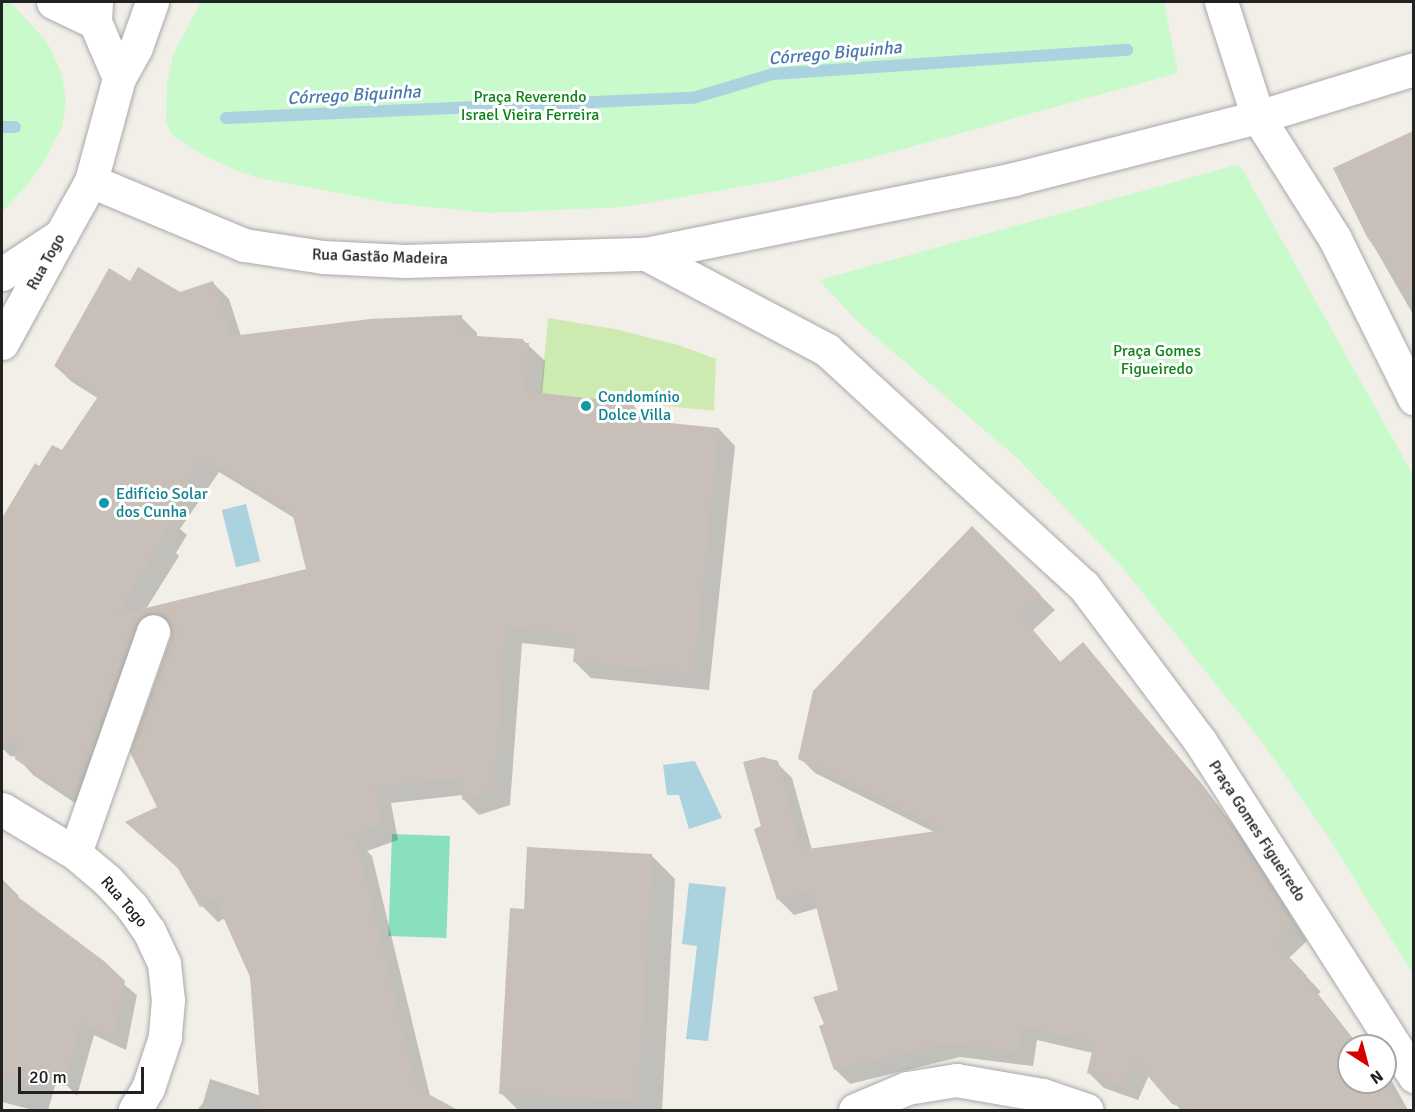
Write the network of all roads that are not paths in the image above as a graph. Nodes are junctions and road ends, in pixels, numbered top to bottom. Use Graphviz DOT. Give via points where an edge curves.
graph roads {
  1 [pos="53,2"];
  2 [pos="152,2"];
  3 [pos="1221,2"];
  4 [pos="96,12"];
  5 [pos="1413,69"];
  6 [pos="119,78"];
  7 [pos="1258,117"];
  8 [pos="91,182"];
  9 [pos="61,235"];
  10 [pos="646,254"];
  11 [pos="2,274"];
  12 [pos="2,342"];
  13 [pos="1413,398"];
  14 [pos="153,631"];
  15 [pos="2,809"];
  16 [pos="75,854"];
  17 [pos="1413,1076"];
  18 [pos="135,1110"];
  19 [pos="855,1110"];
  20 [pos="1087,1110"];
  1 -- 4 [label="street"];
  2 -- 6 [label="street" via="136,47"];
  3 -- 7 [label="street"];
  4 -- 6 [label="street"];
  5 -- 7 [label="street"];
  6 -- 8 [label="street"];
  7 -- 10 [label="street" via="1014,179"];
  7 -- 13 [label="street" via="1335,240"];
  8 -- 9 [label="street, Rua Togo"];
  8 -- 10 [label="street, Rua Gastão Madeira" via="244,244 323,257 405,261"];
  9 -- 11 [label="street"];
  9 -- 12 [label="street, Rua Togo"];
  10 -- 17 [label="street, Praça Gomes Figueiredo" via="827,350 1084,586 1200,741"];
  14 -- 16 [label="street"];
  15 -- 16 [label="street, Rua Togo"];
  16 -- 18 [label="street, Rua Togo" via="132,907 164,963 168,1000 165,1037 148,1088"];
  19 -- 20 [label="street" via="908,1088 956,1080 1043,1095"];
}
